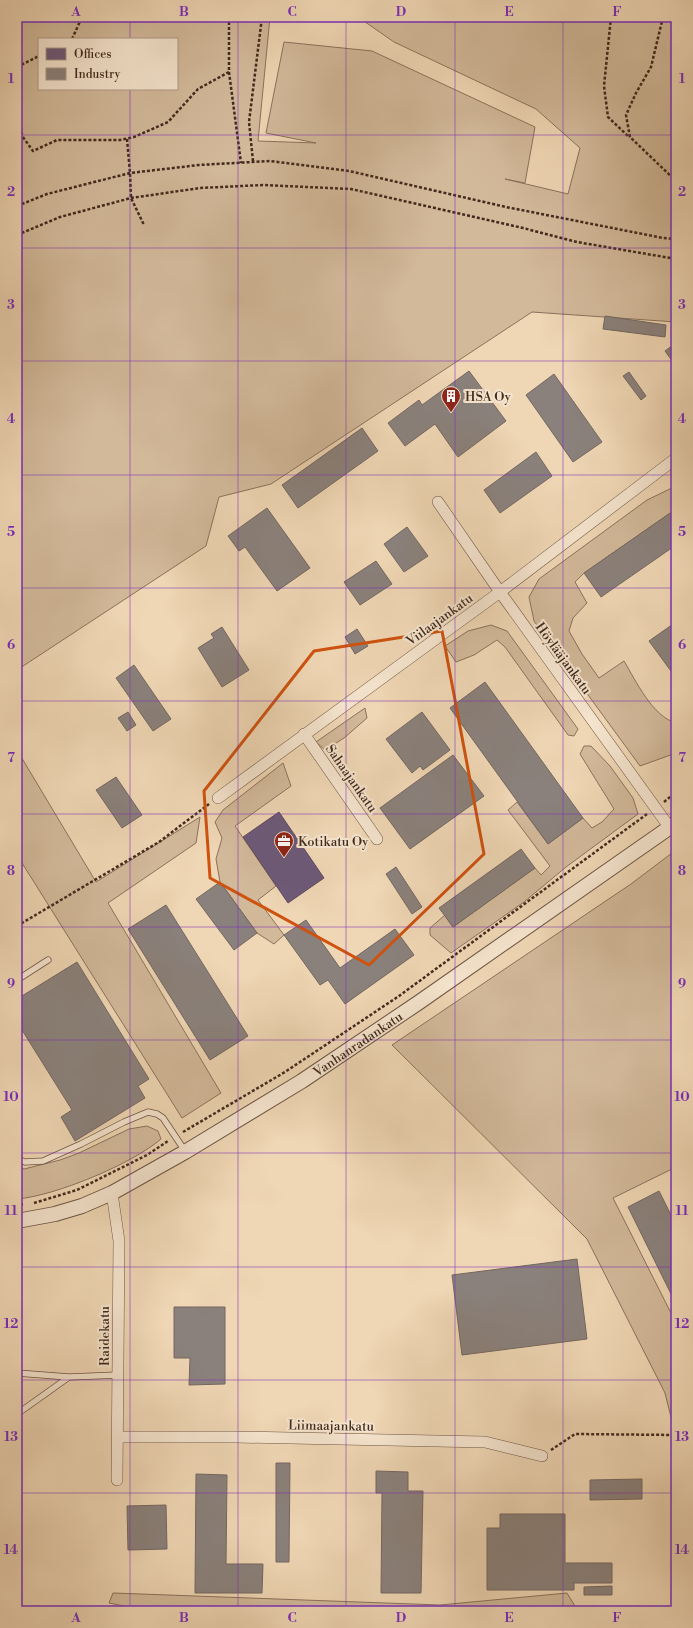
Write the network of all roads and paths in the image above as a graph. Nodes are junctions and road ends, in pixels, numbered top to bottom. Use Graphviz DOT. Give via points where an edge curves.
graph roads {
  1 [pos="82,17"];
  2 [pos="229,17"];
  3 [pos="262,17"];
  4 [pos="611,17"];
  5 [pos="663,17"];
  6 [pos="72,38"];
  7 [pos="38,56"];
  8 [pos="17,67"];
  9 [pos="229,72"];
  10 [pos="17,113"];
  11 [pos="17,129"];
  12 [pos="23,137"];
  13 [pos="630,137"];
  14 [pos="127,139"];
  15 [pos="253,161"];
  16 [pos="241,163"];
  17 [pos="130,173"];
  18 [pos="676,181"];
  19 [pos="131,198"];
  20 [pos="17,206"];
  21 [pos="144,225"];
  22 [pos="17,235"];
  23 [pos="676,239"];
  24 [pos="676,259"];
  25 [pos="676,459"];
  26 [pos="438,502"];
  27 [pos="500,592"];
  28 [pos="304,734"];
  29 [pos="676,792"];
  30 [pos="218,798"];
  31 [pos="656,808"];
  32 [pos="673,826"];
  33 [pos="377,839"];
  34 [pos="17,926"];
  35 [pos="48,960"];
  36 [pos="17,980"];
  37 [pos="175,1136"];
  38 [pos="185,1152"];
  39 [pos="17,1159"];
  40 [pos="112,1192"];
  41 [pos="17,1205"];
  42 [pos="17,1221"];
  43 [pos="17,1372"];
  44 [pos="118,1375"];
  45 [pos="69,1376"];
  46 [pos="17,1414"];
  47 [pos="676,1435"];
  48 [pos="118,1437"];
  49 [pos="542,1456"];
  50 [pos="117,1480"];
  1 -- 6 [label="path"];
  2 -- 9 [label="path"];
  3 -- 15 [label="path" via="249,122"];
  4 -- 13 [label="path" via="604,86 608,117"];
  5 -- 13 [label="path" via="651,67 626,114"];
  7 -- 8 [label="path"];
  9 -- 14 [label="path" via="198,89 168,122"];
  9 -- 16 [label="path"];
  10 -- 12 [label="path"];
  11 -- 12 [label="path"];
  12 -- 14 [label="path" via="33,151 57,140"];
  13 -- 18 [label="path"];
  14 -- 17 [label="path"];
  15 -- 16 [label="path"];
  15 -- 23 [label="path" via="350,171 506,207"];
  16 -- 17 [label="path"];
  17 -- 19 [label="path"];
  17 -- 20 [label="path" via="47,194"];
  19 -- 21 [label="path"];
  19 -- 22 [label="path" via="60,217"];
  19 -- 24 [label="path" via="200,188 263,184 351,189 577,242"];
  25 -- 27 [label="street, Viilaajankatu"];
  26 -- 27 [label="street, Höylääjankatu"];
  27 -- 28 [label="street, Viilaajankatu"];
  27 -- 31 [label="street, Höylääjankatu"];
  28 -- 30 [label="street, Viilaajankatu"];
  28 -- 33 [label="street, Sahaajankatu"];
  29 -- 31 [label="path"];
  30 -- 34 [label="path" via="159,842"];
  31 -- 32 [label="street, Höylääjankatu"];
  31 -- 37 [label="path" via="399,996 285,1072"];
  32 -- 38 [label="street, Vanhanradankatu" via="302,1081"];
  35 -- 36 [label="lane"];
  37 -- 38 [label="lane"];
  37 -- 39 [label="lane" via="163,1118 148,1112 43,1161 25,1162"];
  37 -- 41 [label="path" via="147,1155 77,1190 30,1204"];
  38 -- 40 [label="street, Vanhanradankatu"];
  40 -- 42 [label="street, Vanhanradankatu" via="82,1206"];
  40 -- 44 [label="street, Raidekatu" via="119,1241"];
  43 -- 45 [label="lane"];
  44 -- 45 [label="lane"];
  44 -- 48 [label="street, Raidekatu"];
  45 -- 46 [label="lane"];
  47 -- 49 [label="path" via="575,1434"];
  48 -- 49 [label="street, Liimaajankatu" via="485,1442"];
  48 -- 50 [label="street, Raidekatu"];
}
